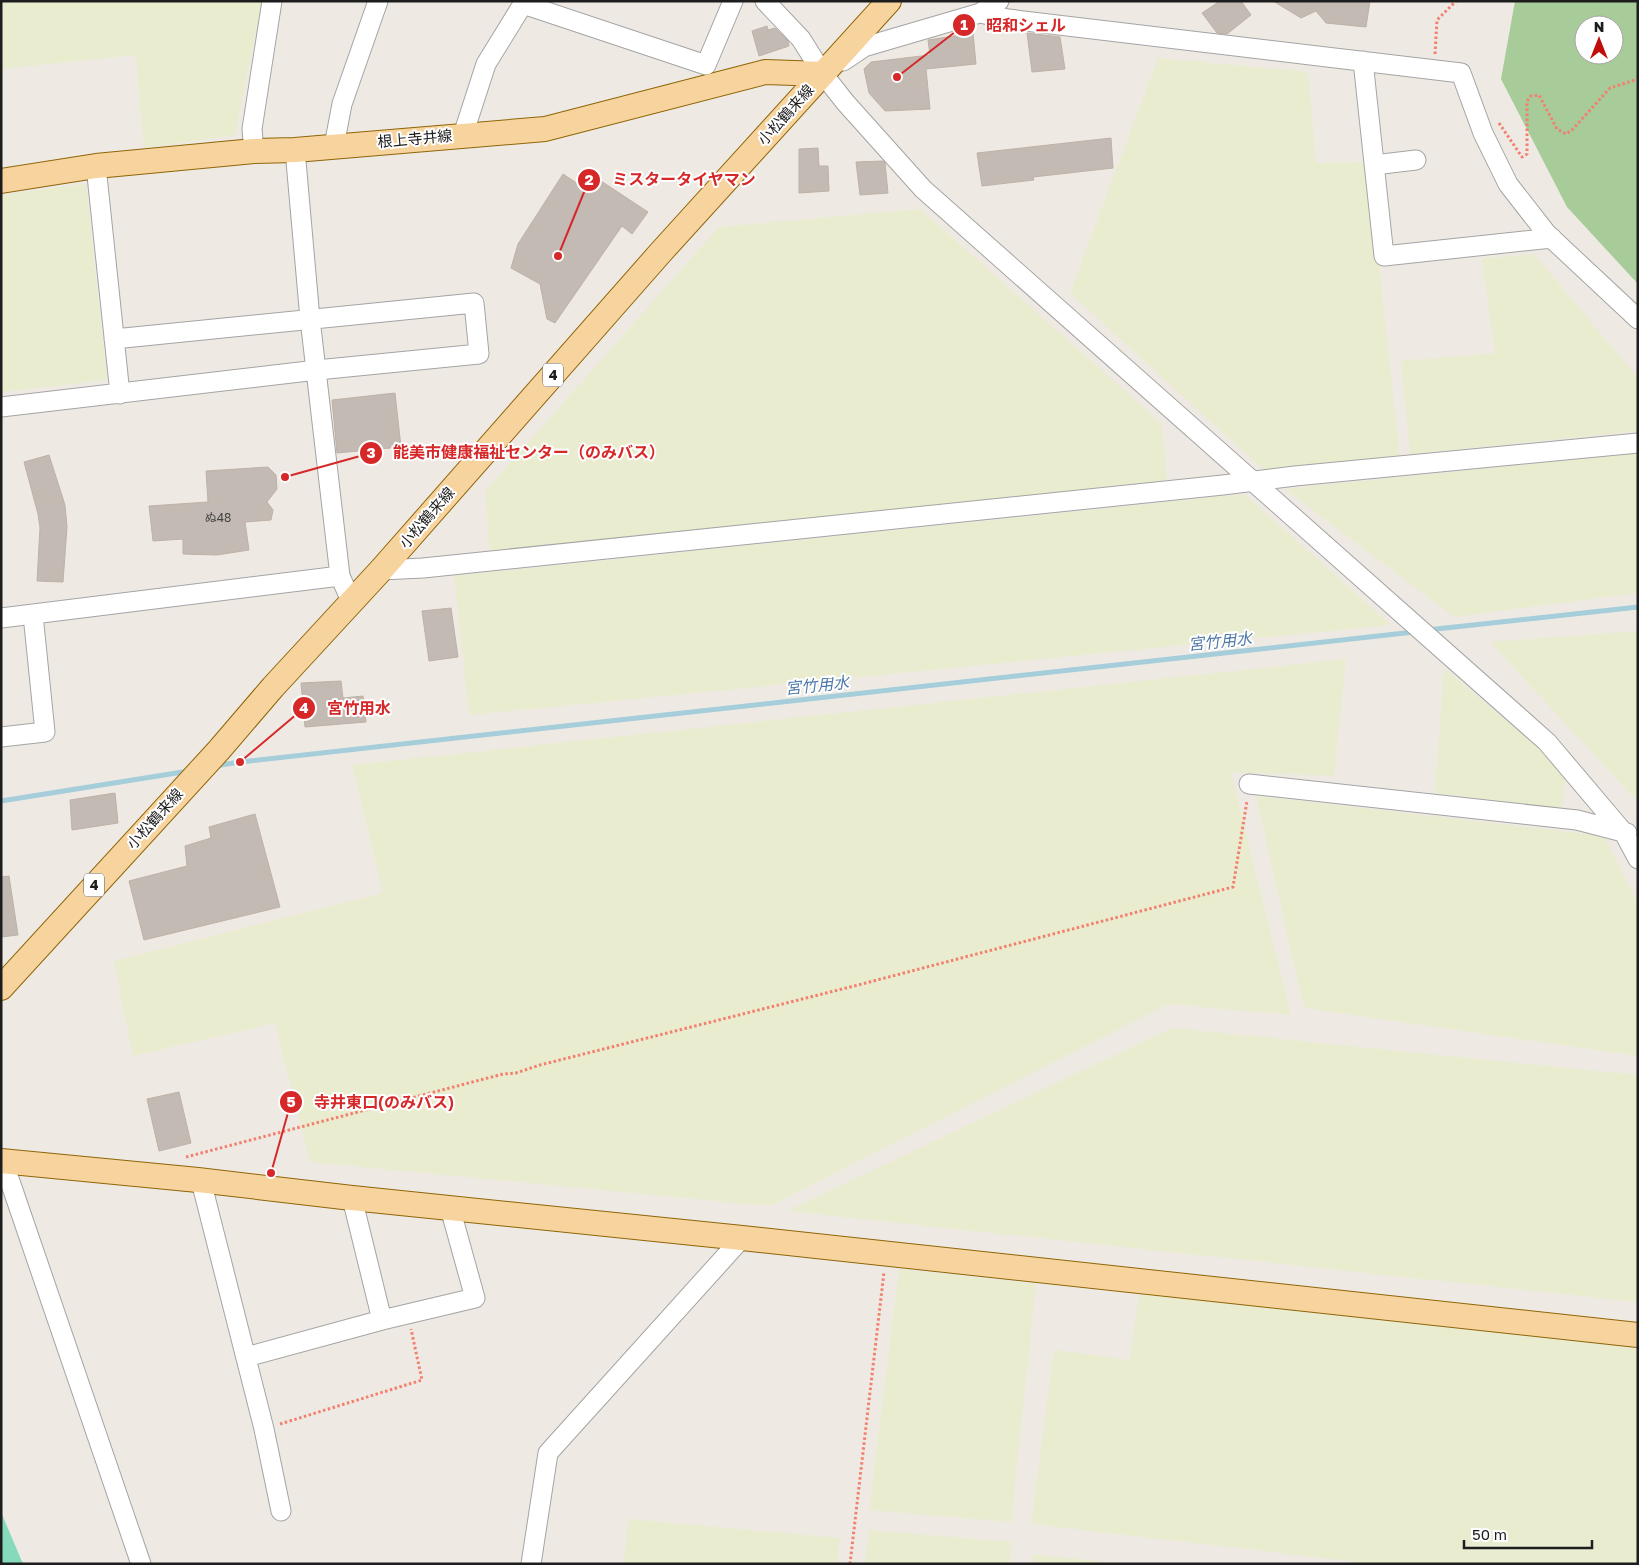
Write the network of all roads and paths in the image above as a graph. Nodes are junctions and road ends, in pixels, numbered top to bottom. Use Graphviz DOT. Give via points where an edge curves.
graph roads {
  1 [pos="272,1"];
  2 [pos="378,1"];
  3 [pos="734,1"];
  4 [pos="765,1"];
  5 [pos="889,1"];
  6 [pos="999,1"];
  7 [pos="1456,1"];
  8 [pos="980,13"];
  9 [pos="1363,61"];
  10 [pos="1434,69"];
  11 [pos="823,74"];
  12 [pos="1638,79"];
  13 [pos="1498,120"];
  14 [pos="463,135"];
  15 [pos="334,146"];
  16 [pos="295,150"];
  17 [pos="254,151"];
  18 [pos="1416,160"];
  19 [pos="1374,165"];
  20 [pos="96,166"];
  21 [pos="1,181"];
  22 [pos="1552,238"];
  23 [pos="310,319"];
  24 [pos="1638,319"];
  25 [pos="114,339"];
  26 [pos="317,370"];
  27 [pos="120,394"];
  28 [pos="1,407"];
  29 [pos="1638,443"];
  30 [pos="1254,482"];
  31 [pos="381,570"];
  32 [pos="340,576"];
  33 [pos="352,603"];
  34 [pos="33,615"];
  35 [pos="1,618"];
  36 [pos="1,737"];
  37 [pos="1249,784"];
  38 [pos="1631,834"];
  39 [pos="1638,859"];
  40 [pos="1,988"];
  41 [pos="185,1158"];
  42 [pos="2,1161"];
  43 [pos="198,1180"];
  44 [pos="352,1198"];
  45 [pos="450,1208"];
  46 [pos="742,1238"];
  47 [pos="886,1254"];
  48 [pos="408,1314"];
  49 [pos="382,1320"];
  50 [pos="1638,1335"];
  51 [pos="246,1356"];
  52 [pos="264,1429"];
  53 [pos="281,1511"];
  54 [pos="141,1564"];
  55 [pos="531,1564"];
  56 [pos="850,1564"];
  1 -- 17 [label="street" via="252,129"];
  2 -- 15 [label="street" via="342,104"];
  3 -- 14 [label="street" via="706,65 523,4 486,64"];
  4 -- 11 [label="street" via="801,39"];
  5 -- 11 [label="main road, 小松鶴来線 / 4"];
  6 -- 8 [label="street"];
  7 -- 10 [label="path" via="1437,20"];
  8 -- 9 [label="street"];
  8 -- 11 [label="street" via="864,47"];
  9 -- 10 [label="street"];
  9 -- 19 [label="street"];
  10 -- 22 [label="street" via="1461,73 1483,133 1508,184"];
  11 -- 14 [label="main road, 根上寺井線" via="765,72 545,129"];
  11 -- 30 [label="street" via="923,189"];
  11 -- 31 [label="main road, 小松鶴来線 / 4" via="661,252"];
  12 -- 13 [label="path" via="1610,88 1566,134 1557,129 1539,96 1531,96 1527,101 1527,154 1522,157"];
  14 -- 15 [label="main road, 根上寺井線"];
  15 -- 16 [label="main road, 根上寺井線"];
  16 -- 17 [label="main road, 根上寺井線"];
  16 -- 23 [label="street"];
  17 -- 20 [label="main road, 根上寺井線"];
  18 -- 19 [label="street"];
  19 -- 22 [label="street" via="1384,256"];
  20 -- 21 [label="main road, 根上寺井線"];
  20 -- 25 [label="street"];
  22 -- 24 [label="street"];
  23 -- 25 [label="street"];
  23 -- 26 [label="street"];
  23 -- 26 [label="street" via="474,303 479,354"];
  25 -- 27 [label="street"];
  26 -- 27 [label="street"];
  26 -- 32 [label="street"];
  27 -- 28 [label="street"];
  29 -- 30 [label="street"];
  30 -- 31 [label="street"];
  30 -- 38 [label="street" via="1547,742"];
  31 -- 33 [label="main road, 小松鶴来線 / 4"];
  32 -- 33 [label="street"];
  32 -- 34 [label="street"];
  33 -- 40 [label="main road, 小松鶴来線 / 4"];
  34 -- 35 [label="street"];
  34 -- 36 [label="street" via="45,732"];
  37 -- 38 [label="street" via="1577,820"];
  37 -- 41 [label="path" via="1233,887"];
  38 -- 39 [label="street"];
  42 -- 43 [label="main road"];
  42 -- 54 [label="street"];
  43 -- 44 [label="main road"];
  43 -- 51 [label="street"];
  44 -- 45 [label="main road"];
  44 -- 49 [label="street"];
  45 -- 46 [label="main road"];
  45 -- 48 [label="street" via="475,1298"];
  46 -- 47 [label="main road"];
  46 -- 55 [label="street" via="548,1453"];
  47 -- 50 [label="main road"];
  47 -- 56 [label="path"];
  48 -- 49 [label="street"];
  48 -- 52 [label="path" via="422,1380"];
  49 -- 51 [label="street"];
  51 -- 52 [label="street"];
  52 -- 53 [label="street"];
}
